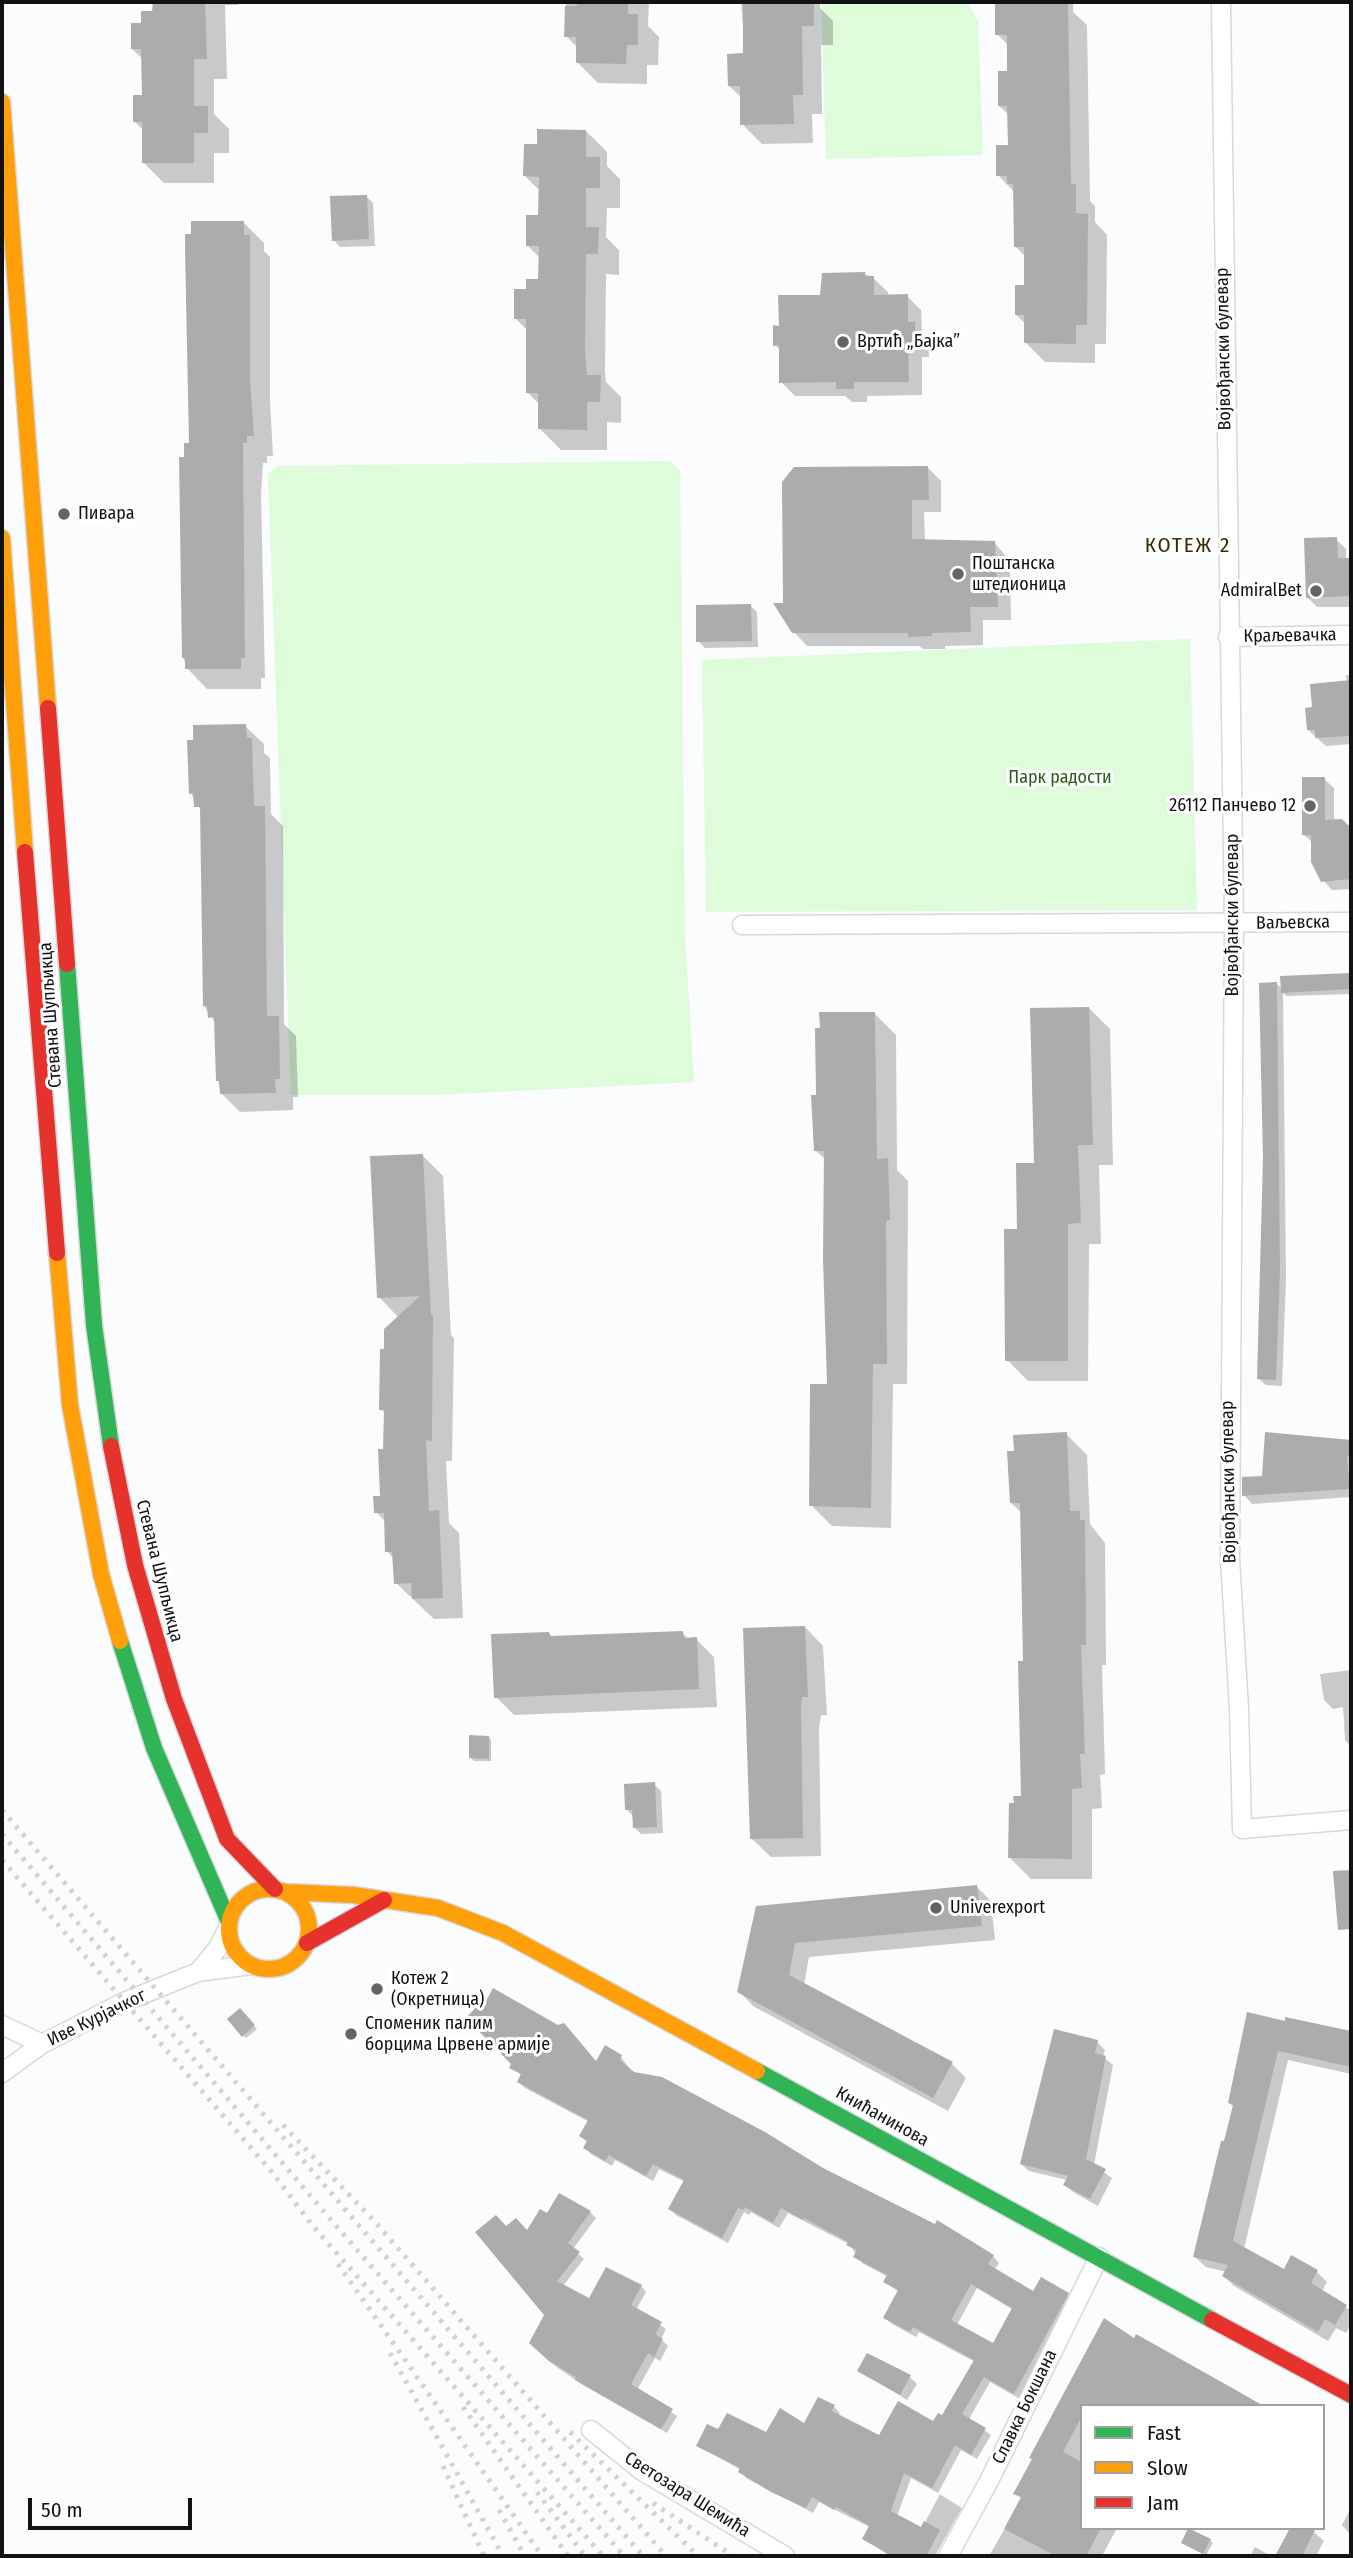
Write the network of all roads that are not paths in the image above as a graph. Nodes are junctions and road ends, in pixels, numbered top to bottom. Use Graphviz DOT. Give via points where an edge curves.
graph roads {
  1 [pos="1221,2"];
  2 [pos="2,102"];
  3 [pos="2,538"];
  4 [pos="1351,635"];
  5 [pos="1228,637"];
  6 [pos="1351,922"];
  7 [pos="1234,924"];
  8 [pos="742,925"];
  9 [pos="1351,1820"];
  10 [pos="281,1890"];
  11 [pos="384,1900"];
  12 [pos="228,1925"];
  13 [pos="307,1943"];
  14 [pos="250,1965"];
  15 [pos="198,1972"];
  16 [pos="2,2025"];
  17 [pos="42,2044"];
  18 [pos="2,2073"];
  19 [pos="1099,2257"];
  20 [pos="1351,2395"];
  21 [pos="591,2430"];
  22 [pos="785,2556"];
  23 [pos="948,2556"];
  1 -- 5 [label="street, Војвођански булевар"];
  2 -- 10 [label="main road, Стевана Шупљикца" via="103,1404 135,1565 174,1699 227,1839 242,1858"];
  3 -- 12 [label="main road, Стевана Шупљикца" via="72,1418 102,1574 126,1663 159,1761"];
  4 -- 5 [label="street, Краљевачка"];
  5 -- 7 [label="street, Војвођански булевар"];
  6 -- 7 [label="street, Ваљевска"];
  7 -- 8 [label="street, Ваљевска"];
  7 -- 9 [label="street, Војвођански булевар" via="1229,1546 1242,1829"];
  10 -- 11 [label="main road, Книћанинова"];
  10 -- 12 [label="main road" via="245,1896 231,1912"];
  10 -- 13 [label="main road" via="304,1909"];
  11 -- 13 [label="main road"];
  11 -- 19 [label="main road, Книћанинова" via="438,1909 503,1933"];
  12 -- 14 [label="main road" via="234,1950"];
  12 -- 15 [label="street" via="218,1948"];
  13 -- 14 [label="main road" via="300,1955 282,1967"];
  14 -- 15 [label="street, Иве Курјачког"];
  15 -- 17 [label="street, Иве Курјачког" via="124,2002"];
  16 -- 17 [label="street"];
  17 -- 18 [label="street, Иве Курјачког"];
  19 -- 20 [label="main road, Книћанинова"];
  19 -- 23 [label="street, Славка Бокшана"];
  21 -- 22 [label="street, Светозара Шемића" via="642,2471"];
}
